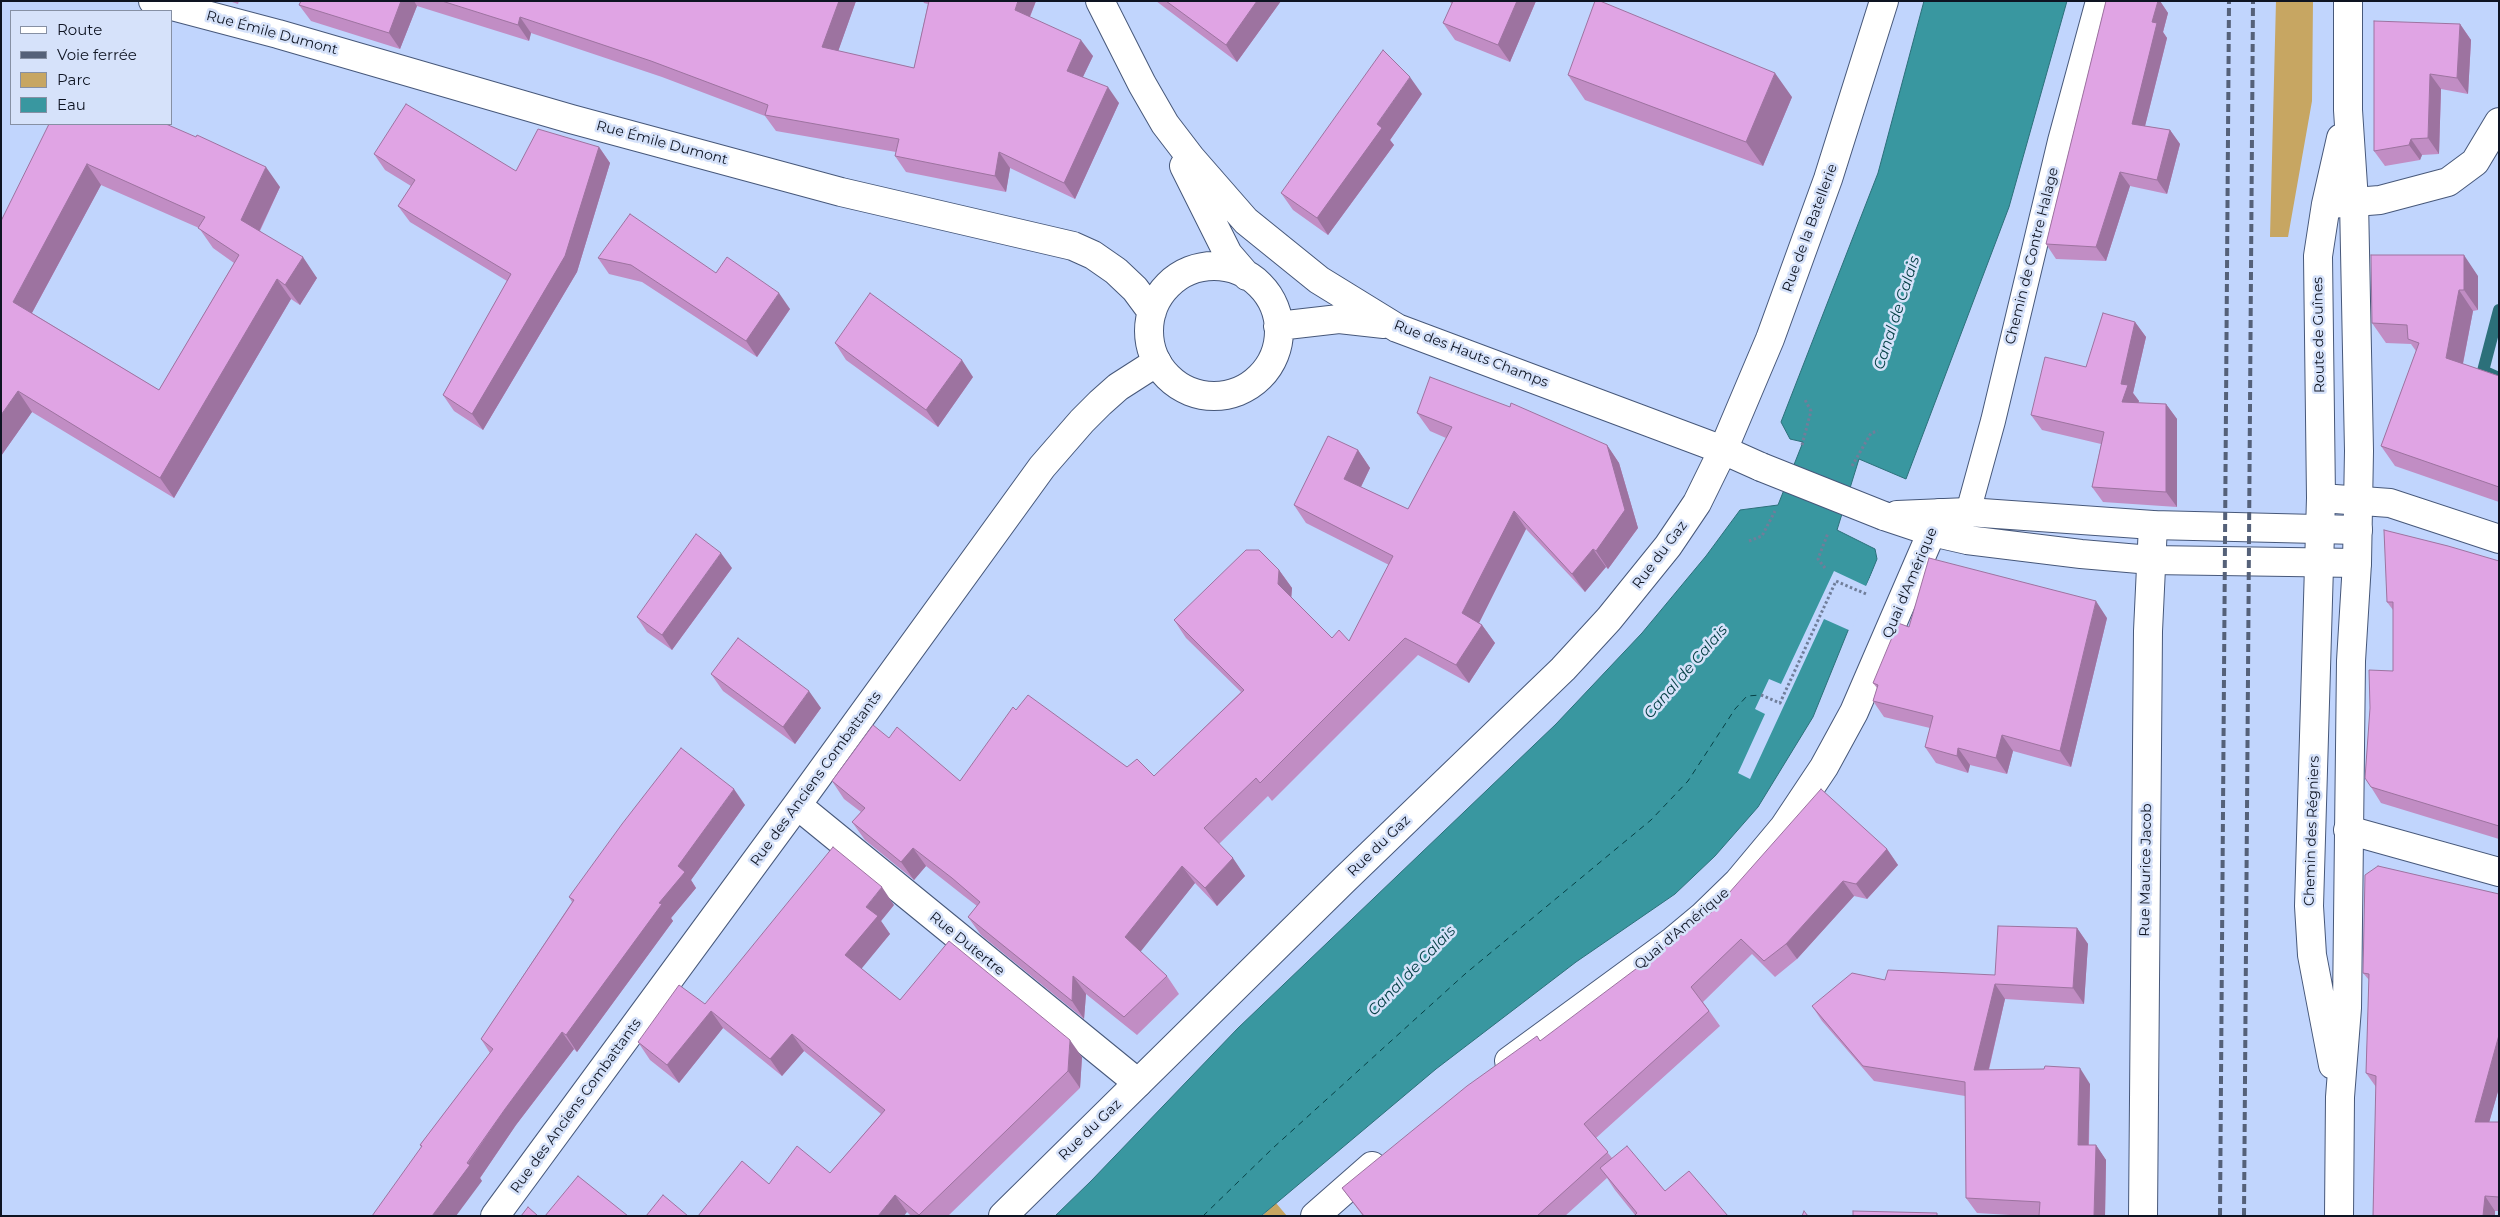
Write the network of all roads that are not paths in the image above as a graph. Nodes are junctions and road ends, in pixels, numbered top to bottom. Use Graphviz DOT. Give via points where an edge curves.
graph roads {
  1 [pos="153,1"];
  2 [pos="1100,1"];
  3 [pos="1884,1"];
  4 [pos="2098,1"];
  5 [pos="2348,1"];
  6 [pos="2348,110"];
  7 [pos="2499,122"];
  8 [pos="1165,124"];
  9 [pos="2354,201"];
  10 [pos="2326,204"];
  11 [pos="1247,276"];
  12 [pos="1152,312"];
  13 [pos="1278,326"];
  14 [pos="1397,328"];
  15 [pos="1157,362"];
  16 [pos="1723,450"];
  17 [pos="2321,498"];
  18 [pos="2358,499"];
  19 [pos="1968,512"];
  20 [pos="1936,522"];
  21 [pos="2153,525"];
  22 [pos="2319,530"];
  23 [pos="2358,530"];
  24 [pos="2499,539"];
  25 [pos="2151,560"];
  26 [pos="2318,563"];
  27 [pos="2356,563"];
  28 [pos="797,806"];
  29 [pos="2348,830"];
  30 [pos="2499,872"];
  31 [pos="1485,1078"];
  32 [pos="1138,1084"];
  33 [pos="2340,1098"];
  34 [pos="1390,1150"];
  35 [pos="495,1216"];
  36 [pos="1003,1216"];
  37 [pos="1315,1216"];
  38 [pos="2143,1216"];
  39 [pos="2339,1216"];
  1 -- 12 [label="street, Rue Émile Dumont" via="831,189 1073,246 1116,271"];
  2 -- 8 [label="street, Rue des Hauts Champs"];
  3 -- 16 [label="street, Rue de la Batellerie" via="1828,179 1770,339"];
  4 -- 19 [label="lane, Chemin de Contre Halage"];
  5 -- 6 [label="street, Route de Guînes"];
  6 -- 9 [label="street, Route de Guînes"];
  6 -- 10 [label="street, Route de Guînes"];
  7 -- 9 [label="street" via="2475,162 2448,182 2380,200"];
  8 -- 11 [label="street, Rue des Hauts Champs" via="1215,233"];
  8 -- 14 [label="street, Rue des Hauts Champs" via="1211,183 1264,237 1319,280"];
  9 -- 10 [label="street"];
  9 -- 18 [label="street, Route de Guînes"];
  10 -- 17 [label="street, Route de Guînes" via="2318,272"];
  11 -- 12 [label="street" via="1217,267 1196,269 1168,285"];
  11 -- 13 [label="street" via="1269,298"];
  12 -- 15 [label="street" via="1149,337"];
  13 -- 14 [label="street" via="1354,319"];
  13 -- 15 [label="street" via="1276,347 1269,366 1238,392 1217,396 1196,394 1169,379"];
  14 -- 16 [label="street, Rue des Hauts Champs"];
  15 -- 28 [label="street, Rue des Anciens Combattants" via="1118,387 1082,421 1042,467"];
  16 -- 20 [label="street, Rue des Hauts Champs, bridge" via="1884,516"];
  16 -- 32 [label="street, Rue du Gaz" via="1698,503 1609,619"];
  17 -- 18 [label="street"];
  17 -- 22 [label="street, Route de Guînes"];
  18 -- 23 [label="street, Route de Guînes"];
  18 -- 24 [label="street" via="2411,508"];
  19 -- 20 [label="street"];
  19 -- 21 [label="street"];
  20 -- 25 [label="street, Rue des Hauts Champs" via="1966,540"];
  20 -- 31 [label="street, Quai d'Amérique" via="1840,740 1805,798 1762,854 1723,899 1673,941"];
  21 -- 22 [label="street"];
  21 -- 25 [label="street, Rue Maurice Jacob"];
  22 -- 23 [label="street"];
  22 -- 26 [label="street, Route de Guînes"];
  23 -- 27 [label="street, Chemin des Régniers"];
  25 -- 26 [label="street, Rue des Hauts Champs"];
  25 -- 38 [label="street, Rue Maurice Jacob"];
  26 -- 27 [label="street, Rue des Hauts Champs"];
  26 -- 33 [label="street, Chemin des Régniers" via="2310,930"];
  27 -- 29 [label="street, Chemin des Régniers"];
  28 -- 32 [label="street, Rue Dutertre"];
  28 -- 35 [label="street, Rue des Anciens Combattants"];
  29 -- 30 [label="street"];
  29 -- 33 [label="street, Chemin des Régniers" via="2347,1008"];
  32 -- 36 [label="street, Rue du Gaz"];
  33 -- 39 [label="street, Chemin des Régniers"];
  34 -- 37 [label="street"];
}
